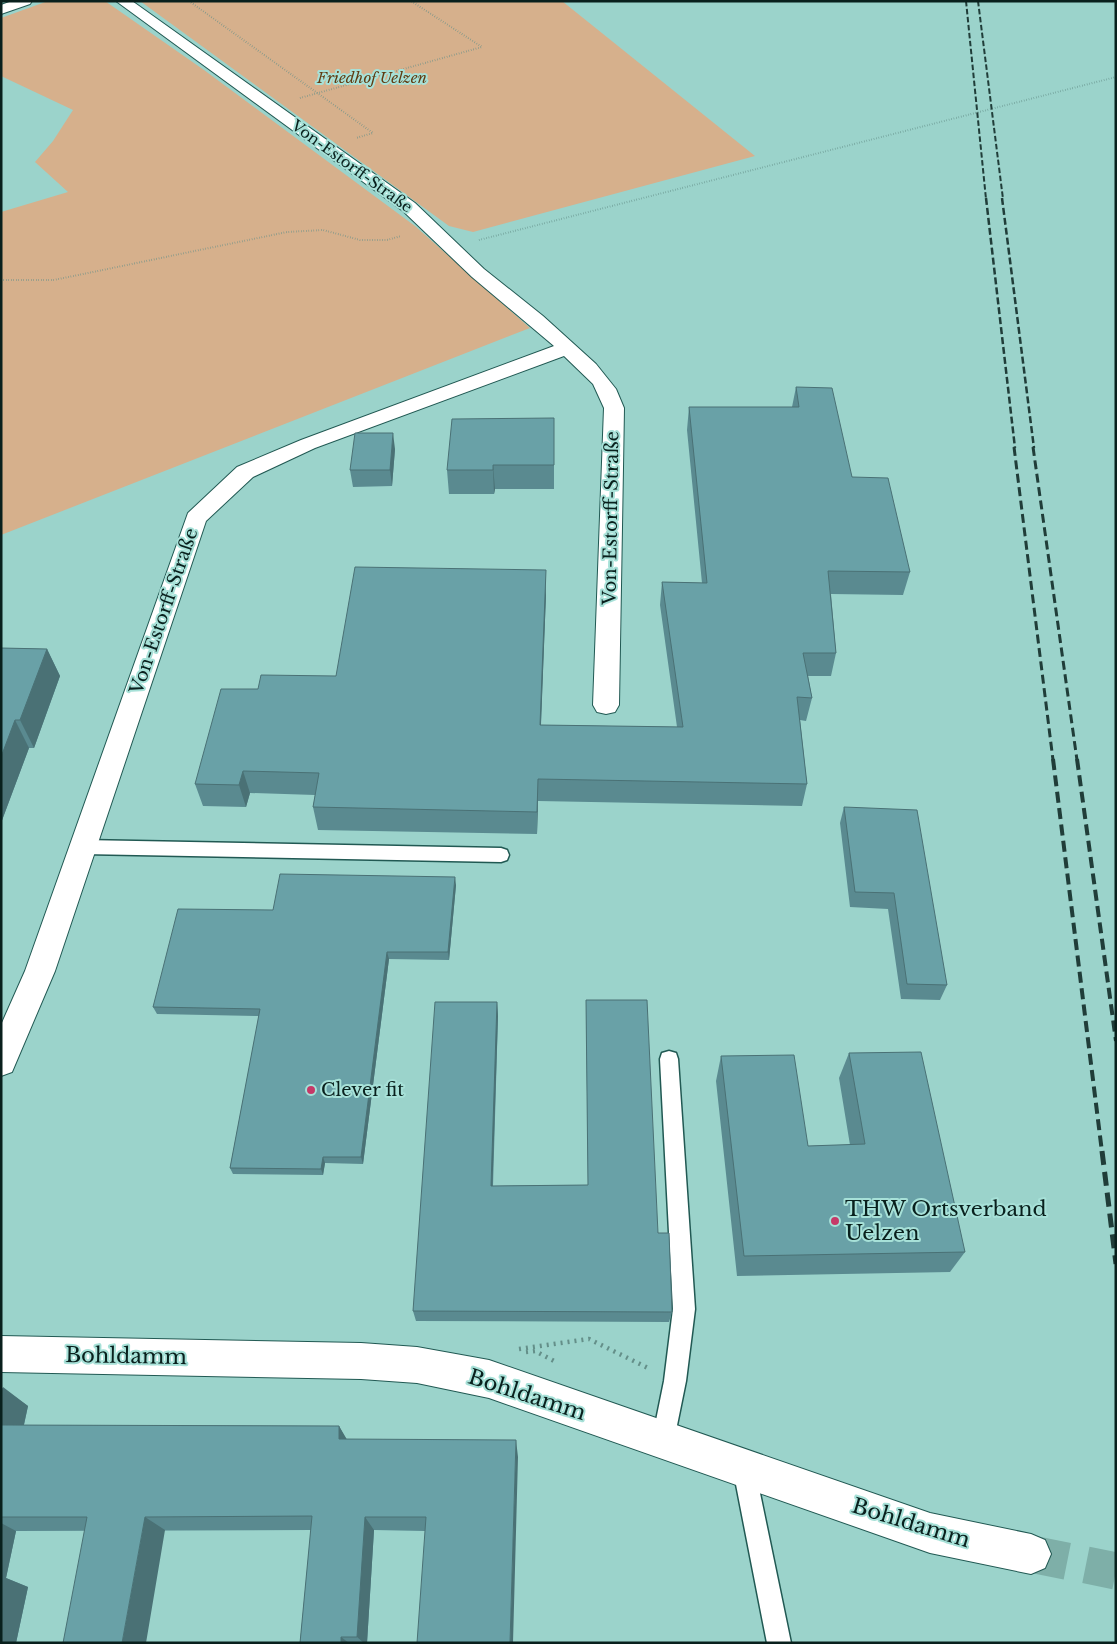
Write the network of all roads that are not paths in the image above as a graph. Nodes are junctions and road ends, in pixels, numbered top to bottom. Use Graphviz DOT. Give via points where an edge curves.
graph roads {
  1 [pos="25,1"];
  2 [pos="124,1"];
  3 [pos="1,10"];
  4 [pos="567,348"];
  5 [pos="606,705"];
  6 [pos="83,847"];
  7 [pos="501,855"];
  8 [pos="669,1059"];
  9 [pos="1,1062"];
  10 [pos="1,1354"];
  11 [pos="663,1440"];
  12 [pos="744,1468"];
  13 [pos="1031,1554"];
  14 [pos="780,1639"];
  1 -- 3 [label="street"];
  2 -- 4 [label="street, Von-Estorff-Straße" via="409,207 478,273"];
  4 -- 5 [label="street, Von-Estorff-Straße" via="596,373 609,391 614,408"];
  4 -- 6 [label="street, Von-Estorff-Straße" via="308,444 245,472 196,518"];
  6 -- 7 [label="lane"];
  6 -- 9 [label="street, Von-Estorff-Straße" via="40,971"];
  8 -- 11 [label="lane" via="684,1309 675,1381"];
  10 -- 11 [label="street, Bohldamm" via="361,1361 417,1365 489,1379"];
  11 -- 12 [label="street, Bohldamm"];
  12 -- 13 [label="street, Bohldamm" via="930,1533"];
  12 -- 14 [label="lane"];
}
